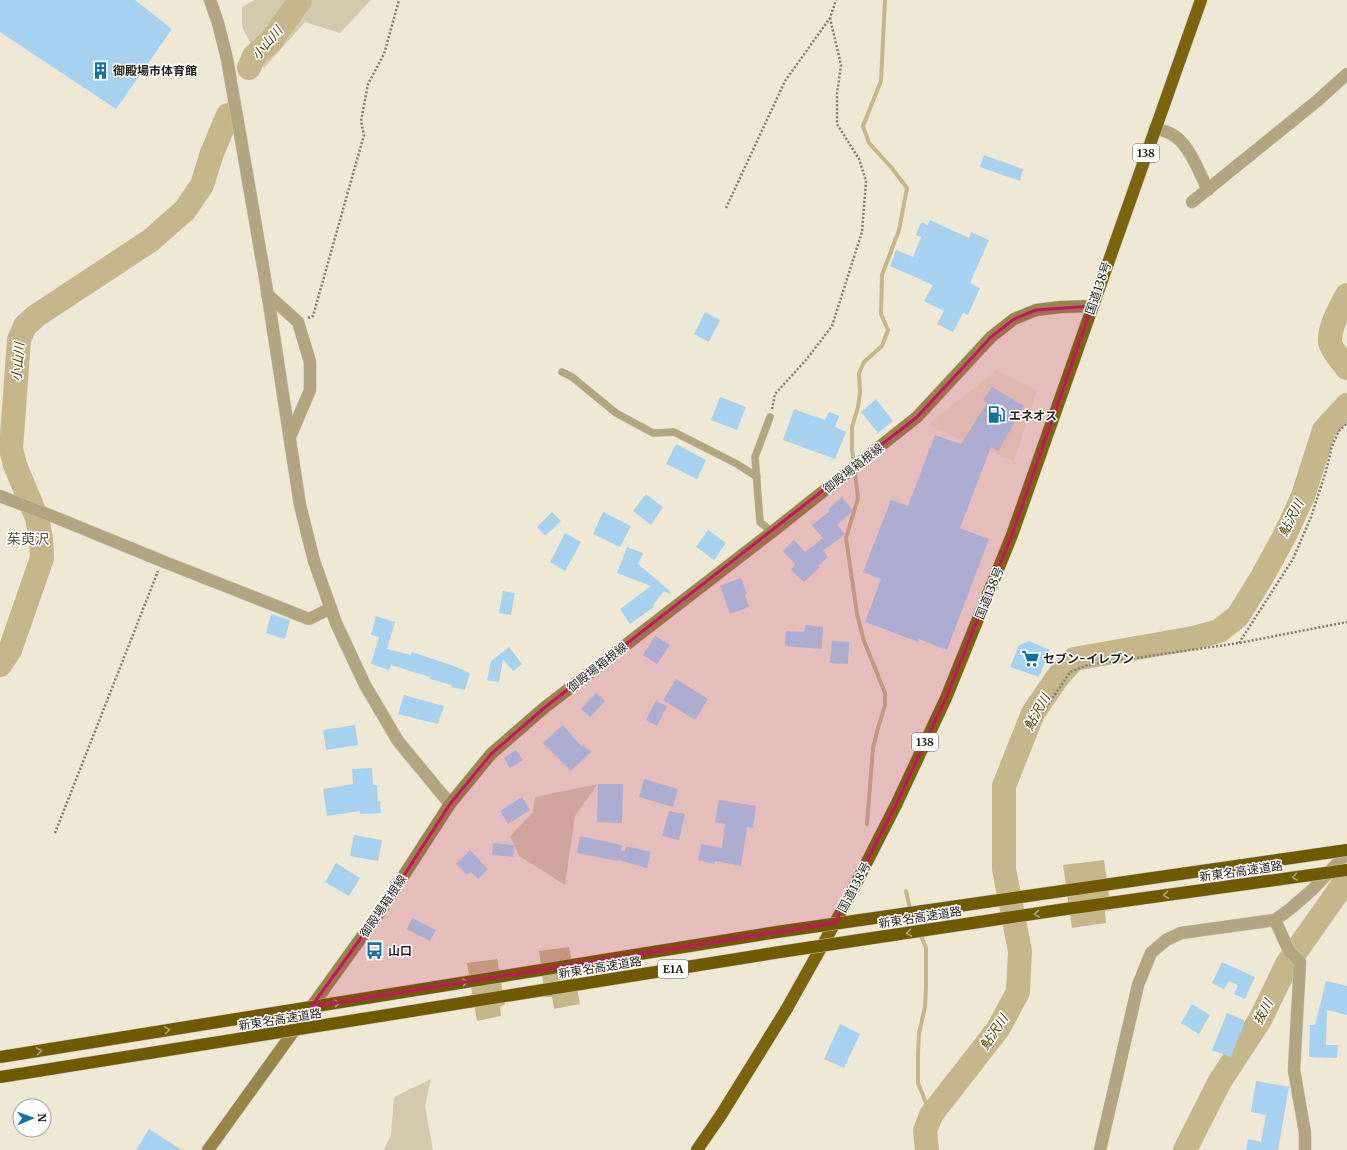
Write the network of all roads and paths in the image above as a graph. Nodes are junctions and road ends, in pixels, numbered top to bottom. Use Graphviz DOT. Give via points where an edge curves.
graph roads {
  1 [pos="210,0"];
  2 [pos="400,0"];
  3 [pos="836,0"];
  4 [pos="1201,0"];
  5 [pos="830,18"];
  6 [pos="1347,74"];
  7 [pos="1155,128"];
  8 [pos="1208,190"];
  9 [pos="1192,202"];
  10 [pos="726,208"];
  11 [pos="267,294"];
  12 [pos="1092,306"];
  13 [pos="298,322"];
  14 [pos="562,372"];
  15 [pos="770,417"];
  16 [pos="1347,423"];
  17 [pos="290,437"];
  18 [pos="757,477"];
  19 [pos="2,496"];
  20 [pos="772,532"];
  21 [pos="162,562"];
  22 [pos="331,608"];
  23 [pos="1347,622"];
  24 [pos="1239,643"];
  25 [pos="1046,708"];
  26 [pos="450,804"];
  27 [pos="55,833"];
  28 [pos="1347,850"];
  29 [pos="1347,853"];
  30 [pos="1347,870"];
  31 [pos="1274,920"];
  32 [pos="0,1057"];
  33 [pos="0,1078"];
  34 [pos="208,1150"];
  35 [pos="697,1150"];
  36 [pos="1100,1150"];
  37 [pos="1305,1150"];
  1 -- 11 [label="street" via="226,59"];
  2 -- 13 [label="path" via="384,54 368,84 362,121 364,135 313,316"];
  3 -- 5 [label="path"];
  4 -- 7 [label="highway, 国道138号 / 138"];
  5 -- 10 [label="path" via="785,81"];
  5 -- 15 [label="path" via="841,65 837,94 837,124 859,159 866,181 862,232 832,326 775,394"];
  6 -- 8 [label="street"];
  7 -- 8 [label="street" via="1176,137 1188,151"];
  7 -- 12 [label="highway, 国道138号 / 138"];
  8 -- 9 [label="street"];
  11 -- 13 [label="street"];
  11 -- 17 [label="street"];
  12 -- 20 [label="main road, 御殿場箱根線" via="1036,310 1014,319 992,337 917,417"];
  12 -- 35 [label="highway, 国道138号 / 138" via="1012,535 930,734 845,905 786,1010 721,1116"];
  13 -- 17 [label="street" via="310,362 310,390"];
  14 -- 18 [label="lane" via="572,377 616,413 653,433 674,432"];
  15 -- 18 [label="lane" via="755,457"];
  16 -- 24 [label="path" via="1339,431 1332,446 1311,517 1293,559"];
  17 -- 22 [label="street" via="300,505 314,561"];
  18 -- 20 [label="lane" via="760,522"];
  19 -- 21 [label="street"];
  20 -- 26 [label="main road, 御殿場箱根線" via="544,708 491,754"];
  21 -- 22 [label="street" via="309,619"];
  21 -- 27 [label="path"];
  22 -- 26 [label="street" via="365,685 398,741"];
  23 -- 24 [label="path"];
  24 -- 25 [label="path" via="1088,664 1070,672"];
  26 -- 34 [label="main road, 御殿場箱根線" via="382,909"];
  32 -- 28 [label="highway, 新東名高速道路 / E1A, one-way, bridge" via="777,932"];
  29 -- 31 [label="street" via="1312,890"];
  30 -- 33 [label="highway, 新東名高速道路 / E1A, one-way, bridge" via="773,953"];
  31 -- 36 [label="street" via="1181,933 1166,940 1151,953 1138,985"];
  31 -- 37 [label="street" via="1289,950 1300,962 1294,1070"];
}
